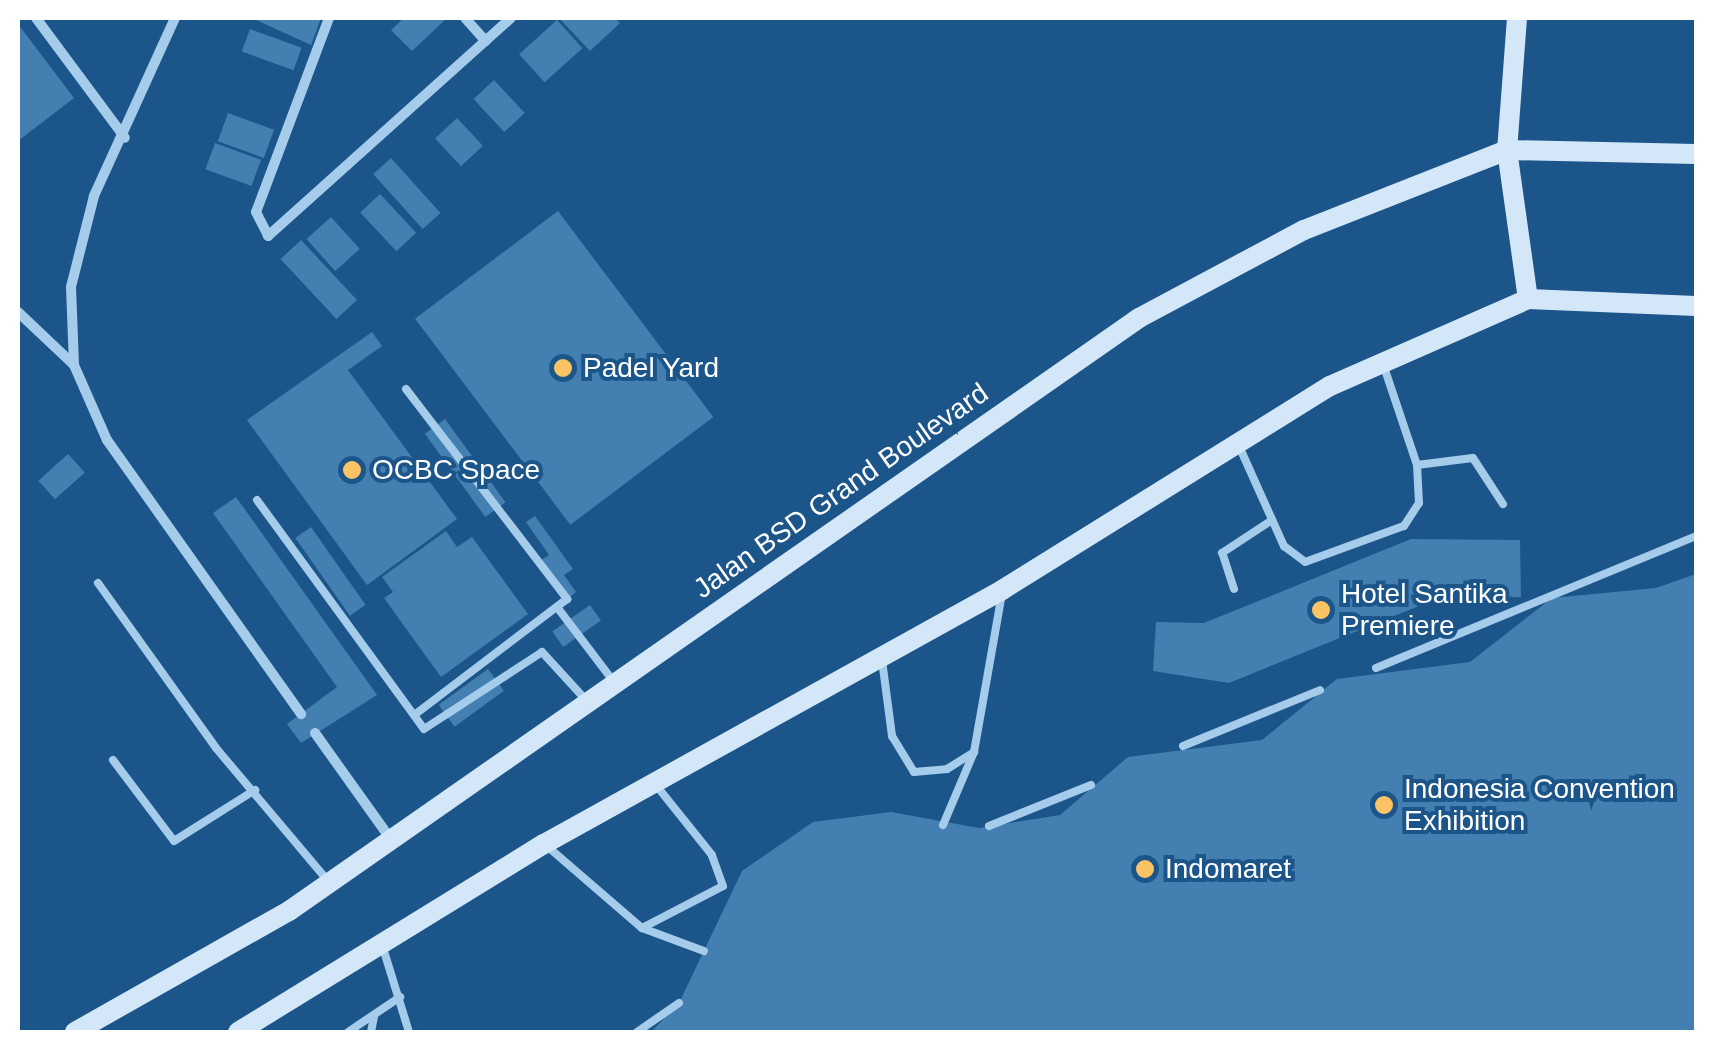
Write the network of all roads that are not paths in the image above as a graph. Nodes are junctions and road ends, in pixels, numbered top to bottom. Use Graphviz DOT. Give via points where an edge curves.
graph roads {
  1 [pos="36,18"];
  2 [pos="175,18"];
  3 [pos="329,18"];
  4 [pos="465,18"];
  5 [pos="512,18"];
  6 [pos="1517,18"];
  7 [pos="486,40"];
  8 [pos="126,138"];
  9 [pos="1506,150"];
  10 [pos="1696,154"];
  11 [pos="1528,299"];
  12 [pos="1696,306"];
  13 [pos="18,312"];
  14 [pos="1382,360"];
  15 [pos="74,366"];
  16 [pos="406,389"];
  17 [pos="1237,442"];
  18 [pos="1417,465"];
  19 [pos="257,500"];
  20 [pos="1502,504"];
  21 [pos="1272,520"];
  22 [pos="1696,536"];
  23 [pos="98,583"];
  24 [pos="1234,589"];
  25 [pos="1002,590"];
  26 [pos="557,607"];
  27 [pos="882,660"];
  28 [pos="1376,668"];
  29 [pos="614,682"];
  30 [pos="1320,690"];
  31 [pos="586,701"];
  32 [pos="301,714"];
  33 [pos="414,715"];
  34 [pos="315,733"];
  35 [pos="1183,746"];
  36 [pos="974,752"];
  37 [pos="113,760"];
  38 [pos="654,782"];
  39 [pos="1091,785"];
  40 [pos="255,790"];
  41 [pos="943,825"];
  42 [pos="989,826"];
  43 [pos="390,838"];
  44 [pos="544,844"];
  45 [pos="329,882"];
  46 [pos="642,928"];
  47 [pos="382,944"];
  48 [pos="704,950"];
  49 [pos="400,997"];
  50 [pos="678,1003"];
  51 [pos="374,1016"];
  52 [pos="74,1032"];
  53 [pos="240,1032"];
  54 [pos="348,1032"];
  55 [pos="371,1032"];
  56 [pos="409,1032"];
  57 [pos="637,1032"];
  1 -- 8 [label="street"];
  2 -- 8 [label="street"];
  3 -- 7 [label="street" via="256,212 268,236"];
  4 -- 7 [label="street"];
  5 -- 7 [label="street"];
  6 -- 9 [label="main road"];
  8 -- 15 [label="street" via="94,196 75,261"];
  9 -- 10 [label="main road, Jalan BSD Grand Boulevard"];
  9 -- 11 [label="main road"];
  9 -- 29 [label="main road, Jalan BSD Grand Boulevard" via="1304,230 1138,318"];
  11 -- 12 [label="main road"];
  11 -- 14 [label="main road"];
  13 -- 15 [label="street"];
  14 -- 17 [label="main road"];
  14 -- 18 [label="lane"];
  15 -- 32 [label="street" via="107,440"];
  16 -- 26 [label="lane" via="566,599"];
  17 -- 21 [label="lane"];
  17 -- 25 [label="main road"];
  18 -- 20 [label="lane" via="1473,458"];
  18 -- 21 [label="lane" via="1413,519 1315,563 1284,546"];
  19 -- 33 [label="lane"];
  21 -- 24 [label="lane" via="1222,554"];
  22 -- 28 [label="lane"];
  23 -- 40 [label="lane"];
  25 -- 27 [label="main road"];
  25 -- 36 [label="lane"];
  26 -- 29 [label="lane"];
  26 -- 33 [label="lane"];
  27 -- 36 [label="lane" via="892,736 914,772 947,769"];
  27 -- 38 [label="main road"];
  29 -- 31 [label="main road, Jalan BSD Grand Boulevard"];
  30 -- 35 [label="lane"];
  31 -- 33 [label="lane" via="542,652 424,729"];
  31 -- 43 [label="main road, Jalan BSD Grand Boulevard"];
  34 -- 43 [label="street"];
  36 -- 41 [label="lane"];
  37 -- 40 [label="lane" via="174,841"];
  38 -- 44 [label="main road"];
  38 -- 46 [label="lane" via="712,855 723,886"];
  39 -- 42 [label="lane"];
  40 -- 45 [label="lane"];
  43 -- 45 [label="main road, Jalan BSD Grand Boulevard"];
  44 -- 46 [label="lane"];
  44 -- 47 [label="main road"];
  45 -- 52 [label="main road, Jalan BSD Grand Boulevard"];
  46 -- 48 [label="lane"];
  47 -- 49 [label="lane"];
  47 -- 53 [label="main road"];
  49 -- 51 [label="lane"];
  49 -- 56 [label="lane"];
  50 -- 57 [label="lane"];
  51 -- 54 [label="lane"];
  51 -- 55 [label="lane"];
}
